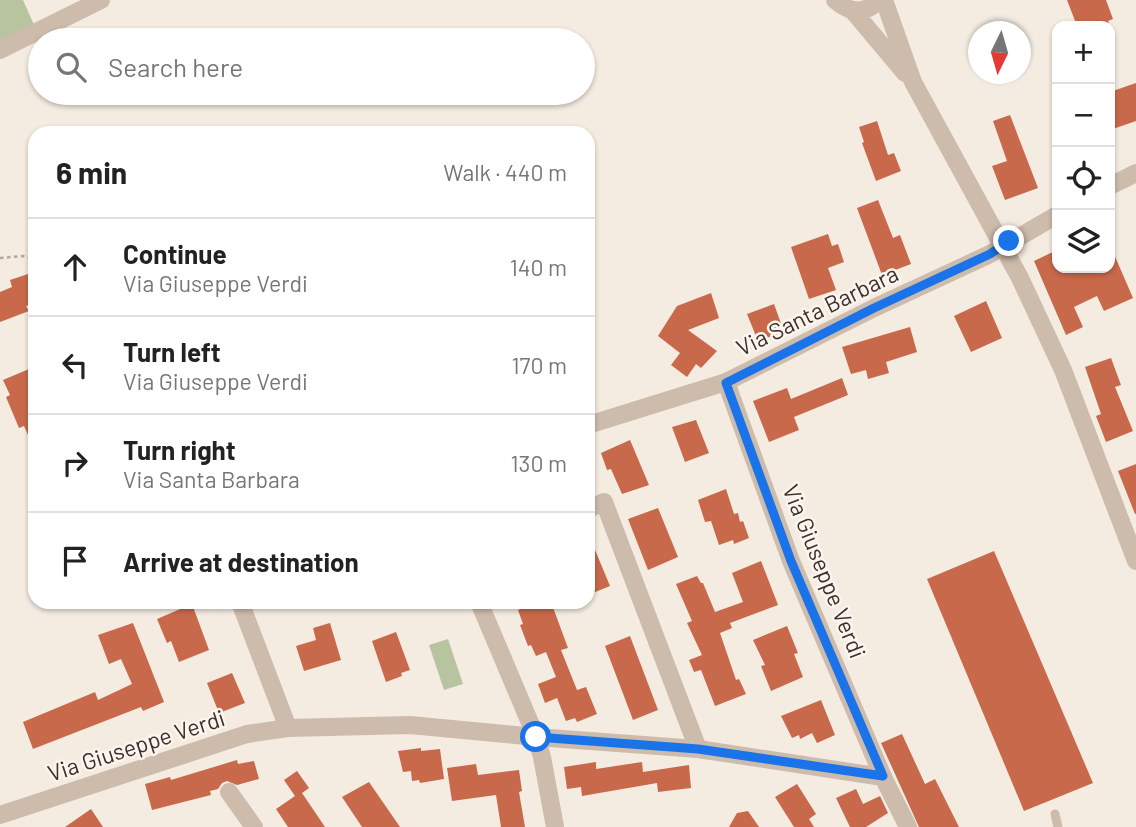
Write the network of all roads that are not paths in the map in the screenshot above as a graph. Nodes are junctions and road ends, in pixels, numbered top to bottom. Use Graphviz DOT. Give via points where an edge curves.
graph roads {
  1 [pos="101,0"];
  2 [pos="835,0"];
  3 [pos="881,0"];
  4 [pos="853,11"];
  5 [pos="44,28"];
  6 [pos="28,36"];
  7 [pos="0,50"];
  8 [pos="913,82"];
  9 [pos="1136,173"];
  10 [pos="1115,184"];
  11 [pos="1052,218"];
  12 [pos="1001,246"];
  13 [pos="726,383"];
  14 [pos="595,423"];
  15 [pos="595,506"];
  16 [pos="1136,561"];
  17 [pos="243,609"];
  18 [pos="482,609"];
  19 [pos="288,728"];
  20 [pos="536,737"];
  21 [pos="698,749"];
  22 [pos="883,776"];
  23 [pos="229,792"];
  24 [pos="1055,814"];
  25 [pos="0,815"];
  26 [pos="254,827"];
  27 [pos="555,827"];
  28 [pos="908,827"];
  29 [pos="1058,827"];
  1 -- 5 [label="street"];
  2 -- 4 [label="street"];
  3 -- 4 [label="street"];
  3 -- 8 [label="street"];
  4 -- 8 [label="street"];
  6 -- 7 [label="street"];
  8 -- 12 [label="street"];
  9 -- 10 [label="street"];
  11 -- 12 [label="street, Via Santa Barbara"];
  12 -- 13 [label="street, Via Santa Barbara"];
  12 -- 16 [label="street" via="1063,370"];
  13 -- 14 [label="street, Via Santa Barbara"];
  13 -- 22 [label="street, Via Giuseppe Verdi" via="791,561"];
  15 -- 21 [label="street" via="604,502"];
  17 -- 19 [label="street"];
  18 -- 20 [label="street"];
  19 -- 20 [label="street, Via Giuseppe Verdi" via="410,725"];
  19 -- 25 [label="street, Via Giuseppe Verdi" via="247,734"];
  20 -- 21 [label="street, Via Giuseppe Verdi"];
  20 -- 27 [label="street"];
  21 -- 22 [label="street, Via Giuseppe Verdi" via="754,753"];
  22 -- 28 [label="street, Via Giuseppe Verdi"];
  23 -- 26 [label="street"];
  24 -- 29 [label="lane"];
}
